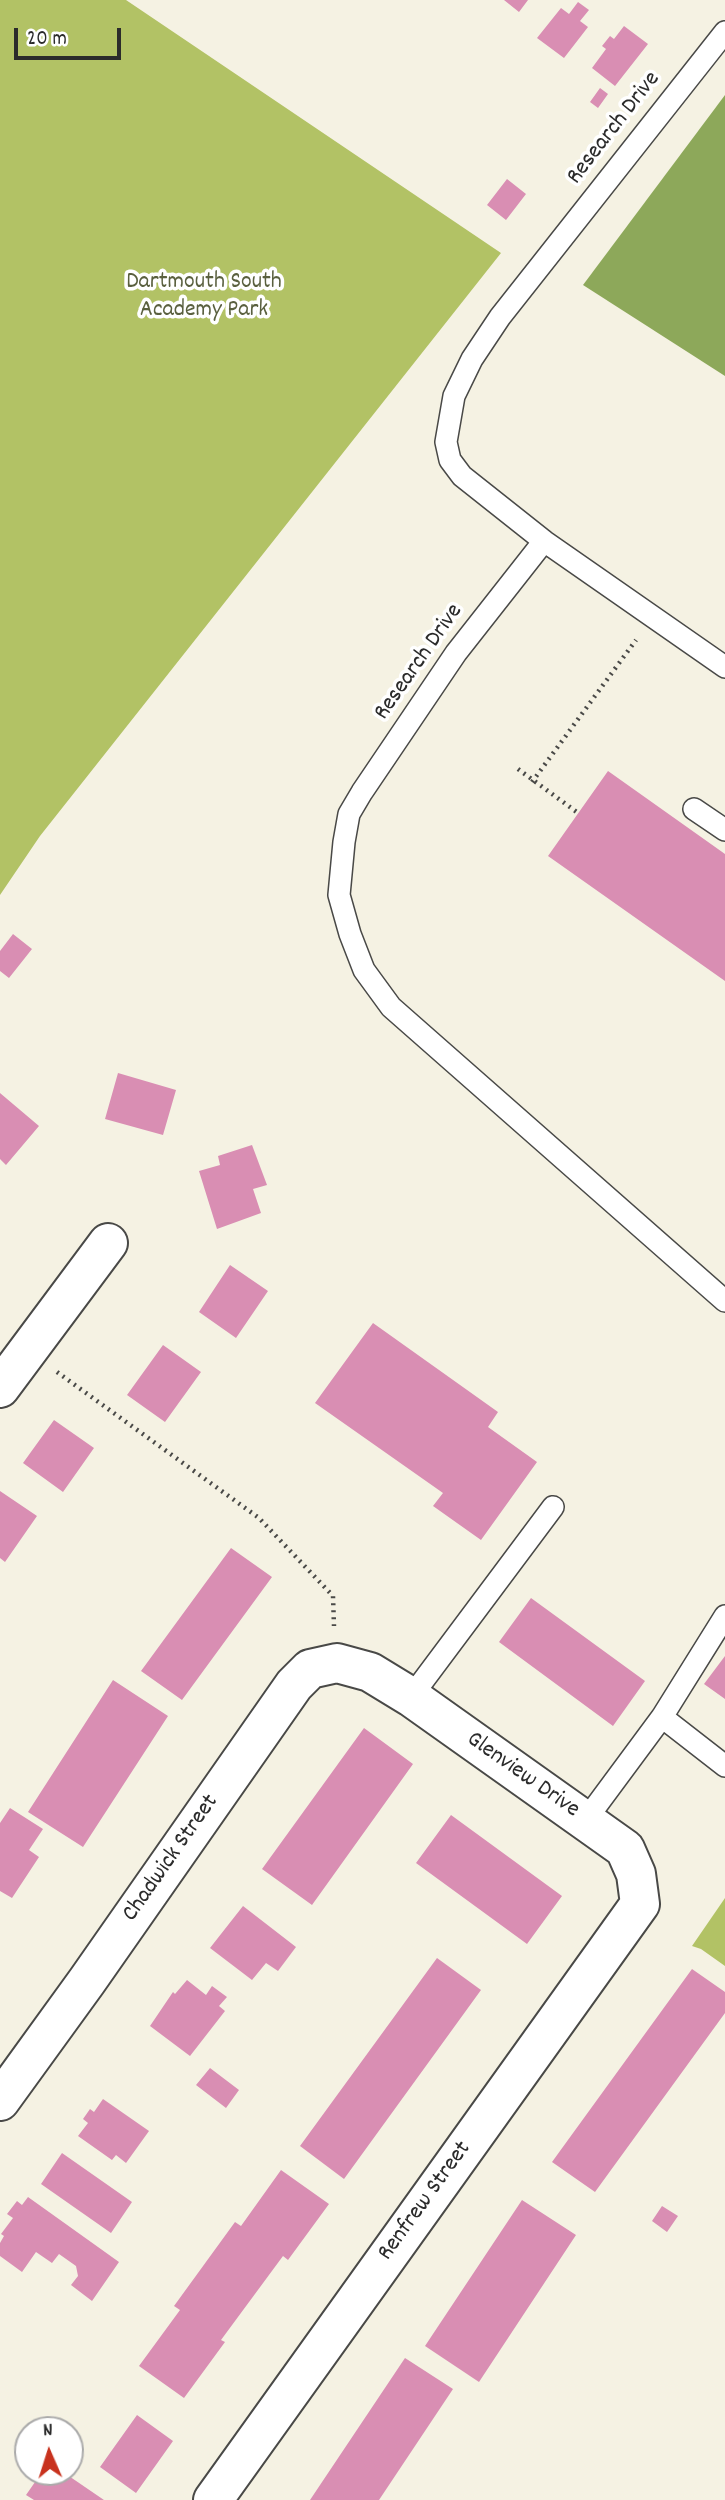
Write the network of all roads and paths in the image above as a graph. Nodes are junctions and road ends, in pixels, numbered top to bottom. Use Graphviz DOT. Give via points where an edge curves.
graph roads {
  1 [pos="725,32"];
  2 [pos="544,541"];
  3 [pos="653,616"];
  4 [pos="725,667"];
  5 [pos="518,769"];
  6 [pos="532,782"];
  7 [pos="694,809"];
  8 [pos="578,813"];
  9 [pos="725,830"];
  10 [pos="108,1242"];
  11 [pos="725,1301"];
  12 [pos="28,1351"];
  13 [pos="0,1388"];
  14 [pos="553,1507"];
  15 [pos="725,1616"];
  16 [pos="354,1667"];
  17 [pos="411,1697"];
  18 [pos="662,1717"];
  19 [pos="725,1766"];
  20 [pos="585,1821"];
  21 [pos="640,1904"];
  22 [pos="0,2101"];
  23 [pos="213,2500"];
  1 -- 2 [label="lane, Research Drive" via="500,317 454,396 446,442 450,460 462,476"];
  2 -- 3 [label="lane"];
  2 -- 11 [label="lane, Research Drive" via="456,653 349,814 339,895 364,970 391,1007"];
  3 -- 4 [label="lane"];
  3 -- 6 [label="path"];
  5 -- 6 [label="path"];
  6 -- 8 [label="path"];
  7 -- 9 [label="lane"];
  10 -- 12 [label="street"];
  12 -- 13 [label="street"];
  12 -- 16 [label="path" via="259,1518 332,1596"];
  14 -- 17 [label="lane"];
  15 -- 18 [label="lane"];
  16 -- 17 [label="street, Glenview Drive"];
  16 -- 22 [label="street, Chadwick Street" via="310,1669 294,1685"];
  17 -- 20 [label="street, Glenview Drive"];
  18 -- 19 [label="lane"];
  18 -- 20 [label="lane"];
  20 -- 21 [label="street, Glenview Drive" via="625,1849 636,1874"];
  21 -- 23 [label="street, Renfrew Street"];
}
